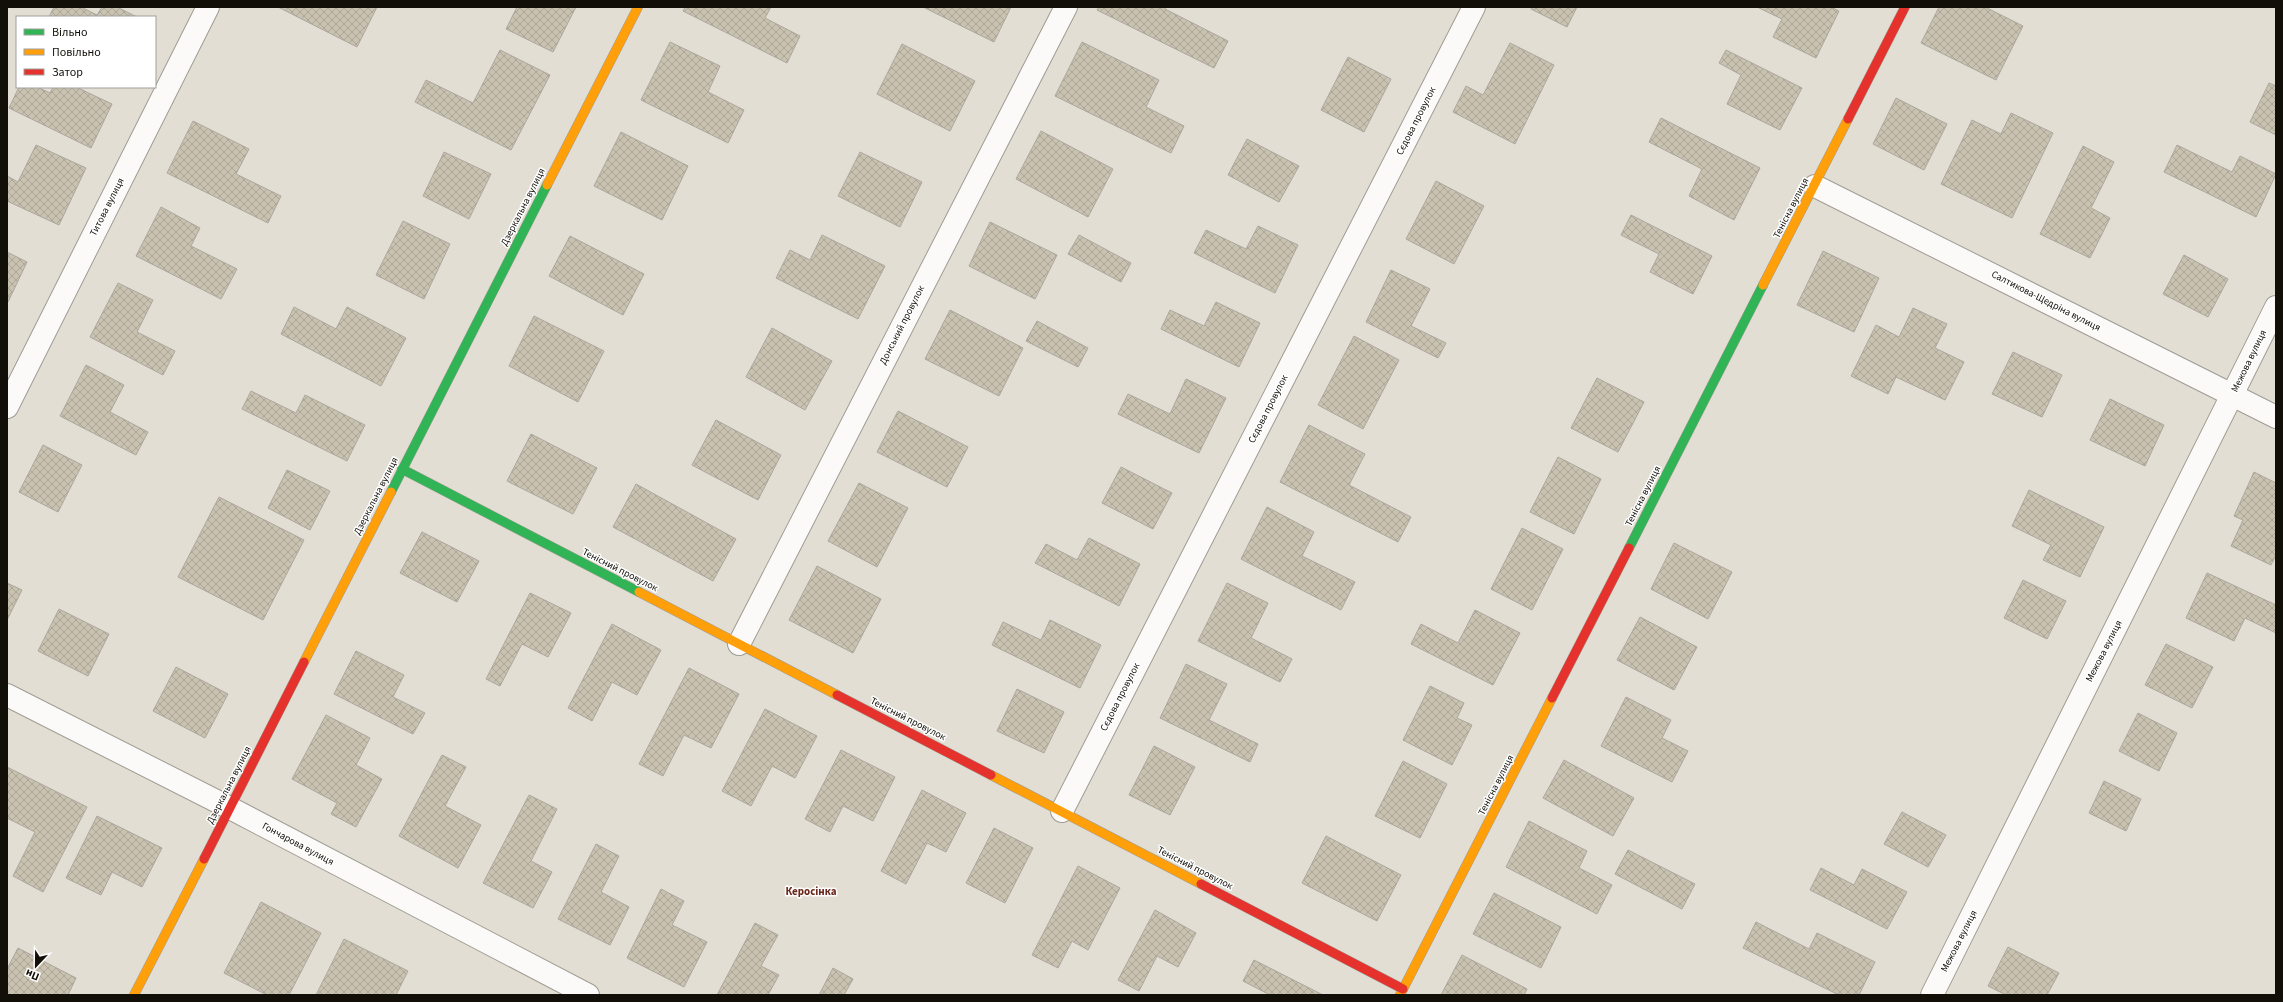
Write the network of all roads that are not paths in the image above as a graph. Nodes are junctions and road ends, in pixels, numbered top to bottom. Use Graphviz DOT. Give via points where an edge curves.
graph roads {
  1 [pos="208,7"];
  2 [pos="638,7"];
  3 [pos="1066,7"];
  4 [pos="1474,7"];
  5 [pos="1906,7"];
  6 [pos="1815,186"];
  7 [pos="2276,307"];
  8 [pos="2232,395"];
  9 [pos="7,407"];
  10 [pos="2276,417"];
  11 [pos="402,469"];
  12 [pos="738,644"];
  13 [pos="7,695"];
  14 [pos="230,808"];
  15 [pos="1062,811"];
  16 [pos="552,987"];
  17 [pos="1402,992"];
  18 [pos="134,995"];
  19 [pos="588,995"];
  20 [pos="1932,995"];
  1 -- 9 [label="street, Титова вулиця"];
  2 -- 11 [label="street, Дзеркальна вулиця"];
  3 -- 12 [label="street, Донський провулок"];
  4 -- 15 [label="street, Сєдова провулок"];
  5 -- 6 [label="street, Тенісна вулиця"];
  6 -- 8 [label="street, Салтикова-Щедріна вулиця"];
  6 -- 17 [label="street, Тенісна вулиця"];
  7 -- 8 [label="street, Межова вулиця"];
  8 -- 10 [label="street, Салтикова-Щедріна вулиця"];
  8 -- 20 [label="street, Межова вулиця"];
  11 -- 12 [label="street, Тенісний провулок"];
  11 -- 14 [label="street, Дзеркальна вулиця"];
  12 -- 15 [label="street, Тенісний провулок"];
  13 -- 14 [label="street, Гончарова вулиця"];
  14 -- 16 [label="street, Гончарова вулиця"];
  14 -- 18 [label="street, Дзеркальна вулиця"];
  15 -- 17 [label="street, Тенісний провулок"];
  16 -- 19 [label="street, Гончарова вулиця"];
}
